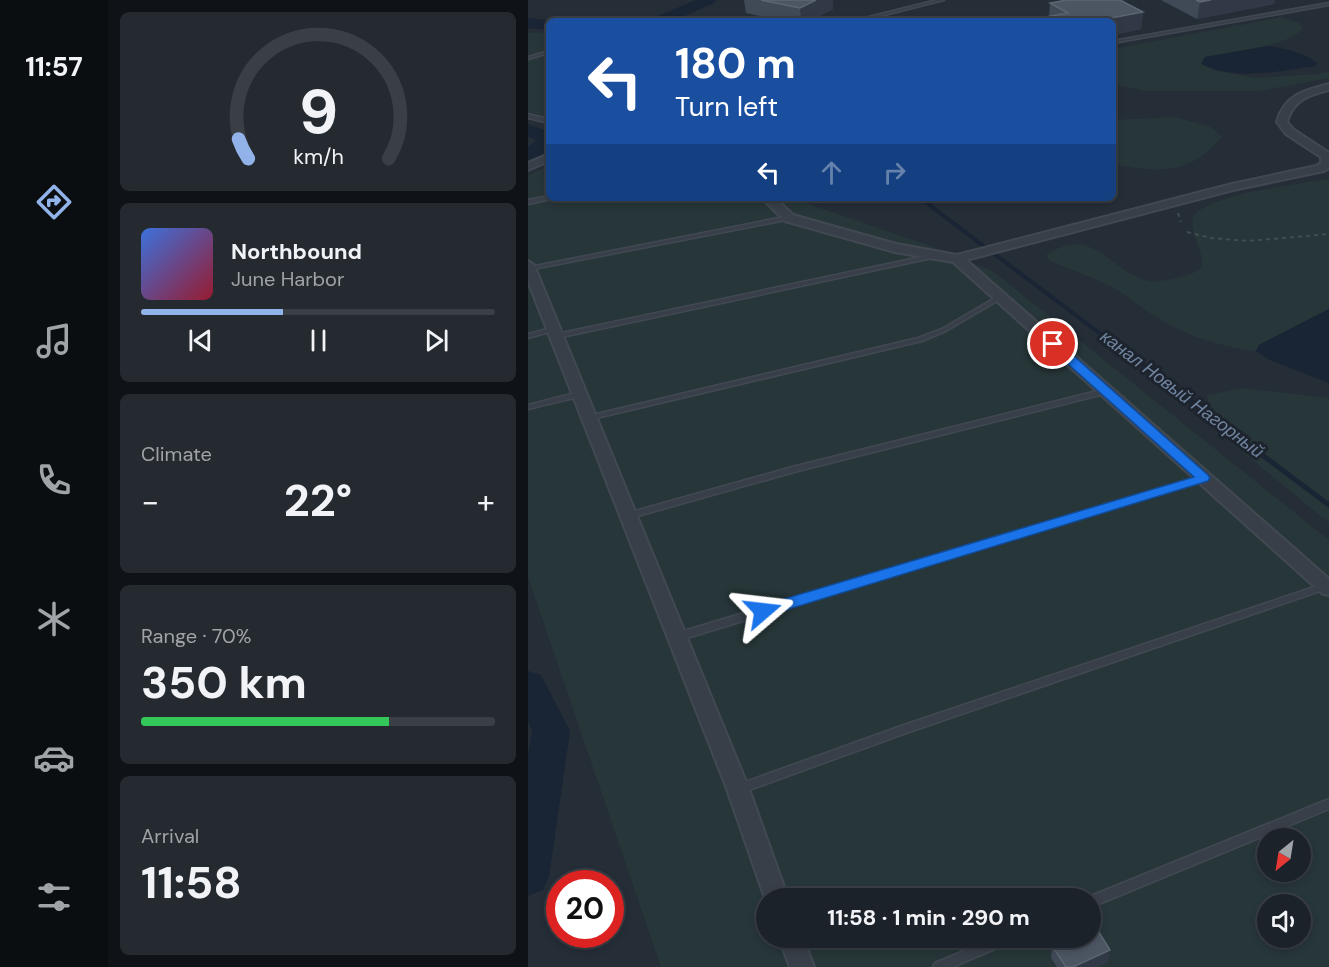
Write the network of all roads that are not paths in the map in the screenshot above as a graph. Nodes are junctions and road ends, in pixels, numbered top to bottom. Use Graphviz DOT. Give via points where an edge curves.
graph roads {
  1 [pos="942,0"];
  2 [pos="1329,4"];
  3 [pos="867,18"];
  4 [pos="1116,41"];
  5 [pos="546,53"];
  6 [pos="528,58"];
  7 [pos="1329,87"];
  8 [pos="528,116"];
  9 [pos="546,120"];
  10 [pos="546,158"];
  11 [pos="528,167"];
  12 [pos="546,199"];
  13 [pos="771,201"];
  14 [pos="528,202"];
  15 [pos="789,218"];
  16 [pos="935,256"];
  17 [pos="957,259"];
  18 [pos="529,267"];
  19 [pos="1000,297"];
  20 [pos="556,333"];
  21 [pos="528,336"];
  22 [pos="1105,391"];
  23 [pos="579,394"];
  24 [pos="528,407"];
  25 [pos="588,418"];
  26 [pos="1204,478"];
  27 [pos="627,516"];
  28 [pos="1327,588"];
  29 [pos="676,638"];
  30 [pos="738,789"];
  31 [pos="1329,804"];
  32 [pos="773,888"];
  33 [pos="1101,897"];
  34 [pos="795,948"];
  35 [pos="984,948"];
  36 [pos="802,967"];
  37 [pos="939,967"];
  1 -- 3 [label="lane"];
  2 -- 4 [label="lane"];
  5 -- 6 [label="lane"];
  7 -- 17 [label="street" via="1293,99 1284,110 1282,122 1290,132 1325,155 1326,165 1320,168"];
  8 -- 9 [label="lane"];
  10 -- 11 [label="street"];
  12 -- 14 [label="lane"];
  13 -- 15 [label="street"];
  15 -- 16 [label="street"];
  15 -- 18 [label="lane"];
  16 -- 17 [label="street"];
  16 -- 20 [label="lane"];
  17 -- 19 [label="street"];
  18 -- 20 [label="street"];
  19 -- 22 [label="street"];
  19 -- 25 [label="lane" via="920,340"];
  20 -- 21 [label="lane"];
  20 -- 23 [label="street"];
  22 -- 26 [label="street"];
  22 -- 27 [label="lane"];
  23 -- 24 [label="lane"];
  23 -- 25 [label="street"];
  25 -- 27 [label="street"];
  26 -- 28 [label="street"];
  26 -- 29 [label="lane"];
  27 -- 29 [label="street"];
  28 -- 30 [label="lane"];
  29 -- 30 [label="street"];
  30 -- 32 [label="street"];
  31 -- 33 [label="lane"];
  34 -- 36 [label="street"];
  35 -- 37 [label="lane"];
}
